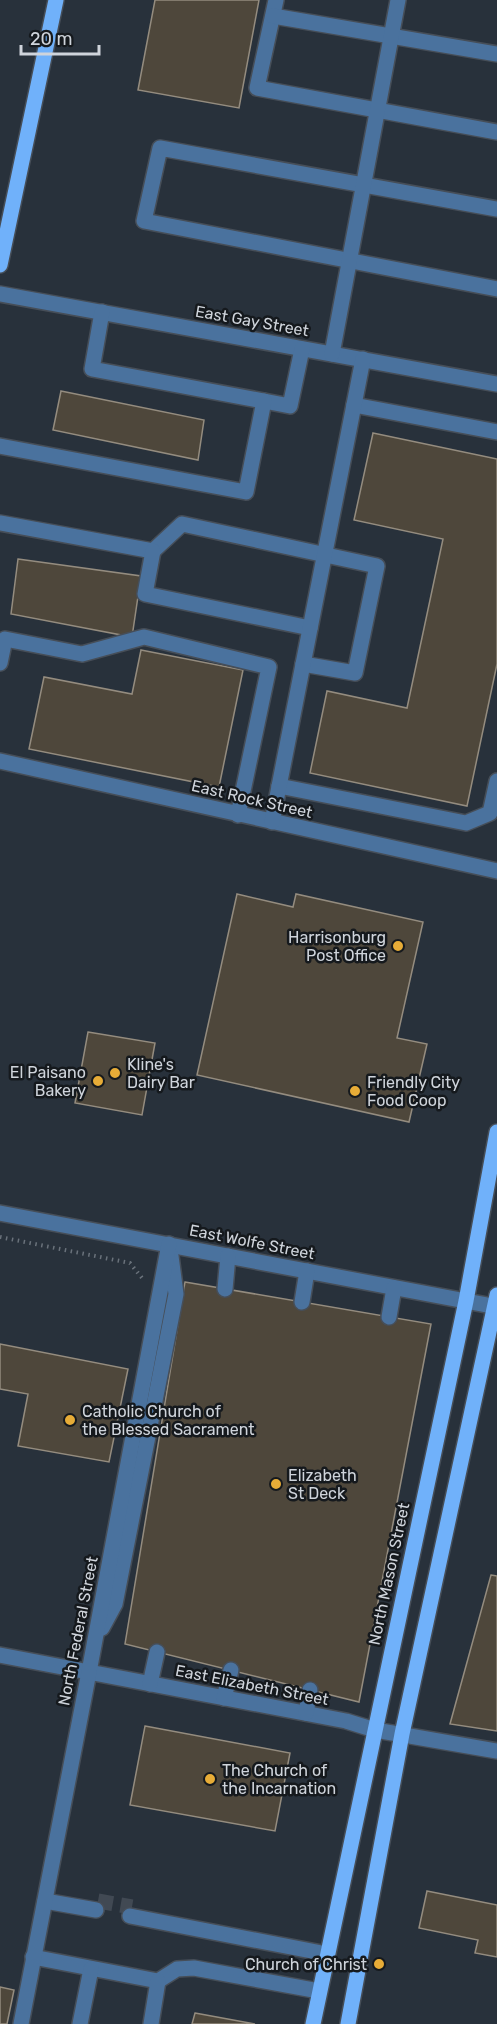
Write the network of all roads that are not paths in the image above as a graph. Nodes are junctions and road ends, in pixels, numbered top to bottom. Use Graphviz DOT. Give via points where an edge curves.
graph roads {
  1 [pos="56,0"];
  2 [pos="276,0"];
  3 [pos="398,0"];
  4 [pos="273,16"];
  5 [pos="392,35"];
  6 [pos="497,54"];
  7 [pos="378,110"];
  8 [pos="497,132"];
  9 [pos="364,184"];
  10 [pos="497,209"];
  11 [pos="350,259"];
  12 [pos="0,265"];
  13 [pos="497,289"];
  14 [pos="0,294"];
  15 [pos="102,312"];
  16 [pos="302,349"];
  17 [pos="332,354"];
  18 [pos="363,358"];
  19 [pos="497,384"];
  20 [pos="264,401"];
  21 [pos="354,405"];
  22 [pos="497,432"];
  23 [pos="0,446"];
  24 [pos="0,523"];
  25 [pos="153,551"];
  26 [pos="325,554"];
  27 [pos="310,628"];
  28 [pos="0,663"];
  29 [pos="303,664"];
  30 [pos="0,761"];
  31 [pos="497,781"];
  32 [pos="279,786"];
  33 [pos="238,814"];
  34 [pos="272,822"];
  35 [pos="497,871"];
  36 [pos="497,1132"];
  37 [pos="0,1213"];
  38 [pos="169,1244"];
  39 [pos="228,1256"];
  40 [pos="307,1271"];
  41 [pos="394,1288"];
  42 [pos="225,1289"];
  43 [pos="466,1301"];
  44 [pos="302,1302"];
  45 [pos="496,1303"];
  46 [pos="389,1317"];
  47 [pos="157,1652"];
  48 [pos="0,1655"];
  49 [pos="231,1670"];
  50 [pos="89,1672"];
  51 [pos="150,1684"];
  52 [pos="310,1690"];
  53 [pos="224,1698"];
  54 [pos="306,1713"];
  55 [pos="375,1730"];
  56 [pos="402,1734"];
  57 [pos="497,1751"];
  58 [pos="45,1900"];
  59 [pos="97,1905"];
  60 [pos="131,1911"];
  61 [pos="327,1954"];
  62 [pos="33,1957"];
  63 [pos="91,1969"];
  64 [pos="158,1981"];
  65 [pos="320,1992"];
  66 [pos="21,2024"];
  67 [pos="80,2024"];
  68 [pos="151,2024"];
  69 [pos="313,2024"];
  70 [pos="348,2024"];
  1 -- 12 [label="main road"];
  2 -- 4 [label="street"];
  3 -- 5 [label="street"];
  4 -- 5 [label="street"];
  4 -- 7 [label="street" via="257,88"];
  5 -- 6 [label="street"];
  5 -- 7 [label="street"];
  7 -- 8 [label="street"];
  7 -- 9 [label="street"];
  9 -- 10 [label="street"];
  9 -- 11 [label="street"];
  9 -- 11 [label="street" via="160,148 144,221"];
  11 -- 13 [label="street"];
  11 -- 17 [label="street"];
  14 -- 15 [label="street, East Gay Street"];
  15 -- 16 [label="street, East Gay Street"];
  15 -- 20 [label="street" via="92,369"];
  16 -- 17 [label="street, East Gay Street"];
  16 -- 20 [label="street" via="290,406"];
  17 -- 18 [label="street, East Gay Street"];
  18 -- 19 [label="street, East Gay Street"];
  18 -- 21 [label="street"];
  20 -- 23 [label="street" via="246,492"];
  21 -- 22 [label="street"];
  21 -- 26 [label="street"];
  24 -- 25 [label="street"];
  25 -- 26 [label="street" via="182,524"];
  25 -- 27 [label="street" via="145,594"];
  26 -- 27 [label="street"];
  26 -- 29 [label="street" via="377,566 355,673"];
  27 -- 29 [label="street"];
  28 -- 33 [label="street" via="5,639 82,654 144,637 269,667"];
  29 -- 32 [label="street"];
  30 -- 33 [label="street, East Rock Street"];
  31 -- 32 [label="street" via="490,813 466,823"];
  32 -- 34 [label="street"];
  33 -- 34 [label="street, East Rock Street"];
  34 -- 35 [label="street, East Rock Street"];
  36 -- 43 [label="main road, North Mason Street"];
  37 -- 38 [label="street, East Wolfe Street"];
  38 -- 39 [label="street, East Wolfe Street"];
  38 -- 50 [label="street, North Federal Street"];
  39 -- 40 [label="street, East Wolfe Street"];
  39 -- 42 [label="street"];
  40 -- 41 [label="street, East Wolfe Street"];
  40 -- 44 [label="street"];
  41 -- 43 [label="street, East Wolfe Street"];
  41 -- 46 [label="street"];
  43 -- 45 [label="street, East Wolfe Street"];
  43 -- 55 [label="main road, North Mason Street"];
  45 -- 56 [label="main road"];
  47 -- 51 [label="street"];
  48 -- 50 [label="street, East Elizabeth Street"];
  49 -- 53 [label="street"];
  50 -- 51 [label="street, East Elizabeth Street"];
  50 -- 58 [label="street, North Federal Street"];
  51 -- 53 [label="street, East Elizabeth Street"];
  52 -- 54 [label="street"];
  53 -- 54 [label="street, East Elizabeth Street"];
  54 -- 55 [label="street, East Elizabeth Street"];
  55 -- 56 [label="street, East Elizabeth Street"];
  55 -- 61 [label="main road, North Mason Street"];
  56 -- 57 [label="street, East Elizabeth Street"];
  56 -- 70 [label="main road"];
  58 -- 59 [label="street" via="74,1906 83,1898"];
  58 -- 62 [label="street, North Federal Street"];
  60 -- 61 [label="street" via="155,1921"];
  61 -- 65 [label="main road, North Mason Street"];
  62 -- 63 [label="street"];
  62 -- 66 [label="street, North Federal Street"];
  63 -- 64 [label="street"];
  63 -- 67 [label="street"];
  64 -- 65 [label="street" via="177,1969 194,1968"];
  64 -- 68 [label="street"];
  65 -- 69 [label="main road, North Mason Street"];
}
